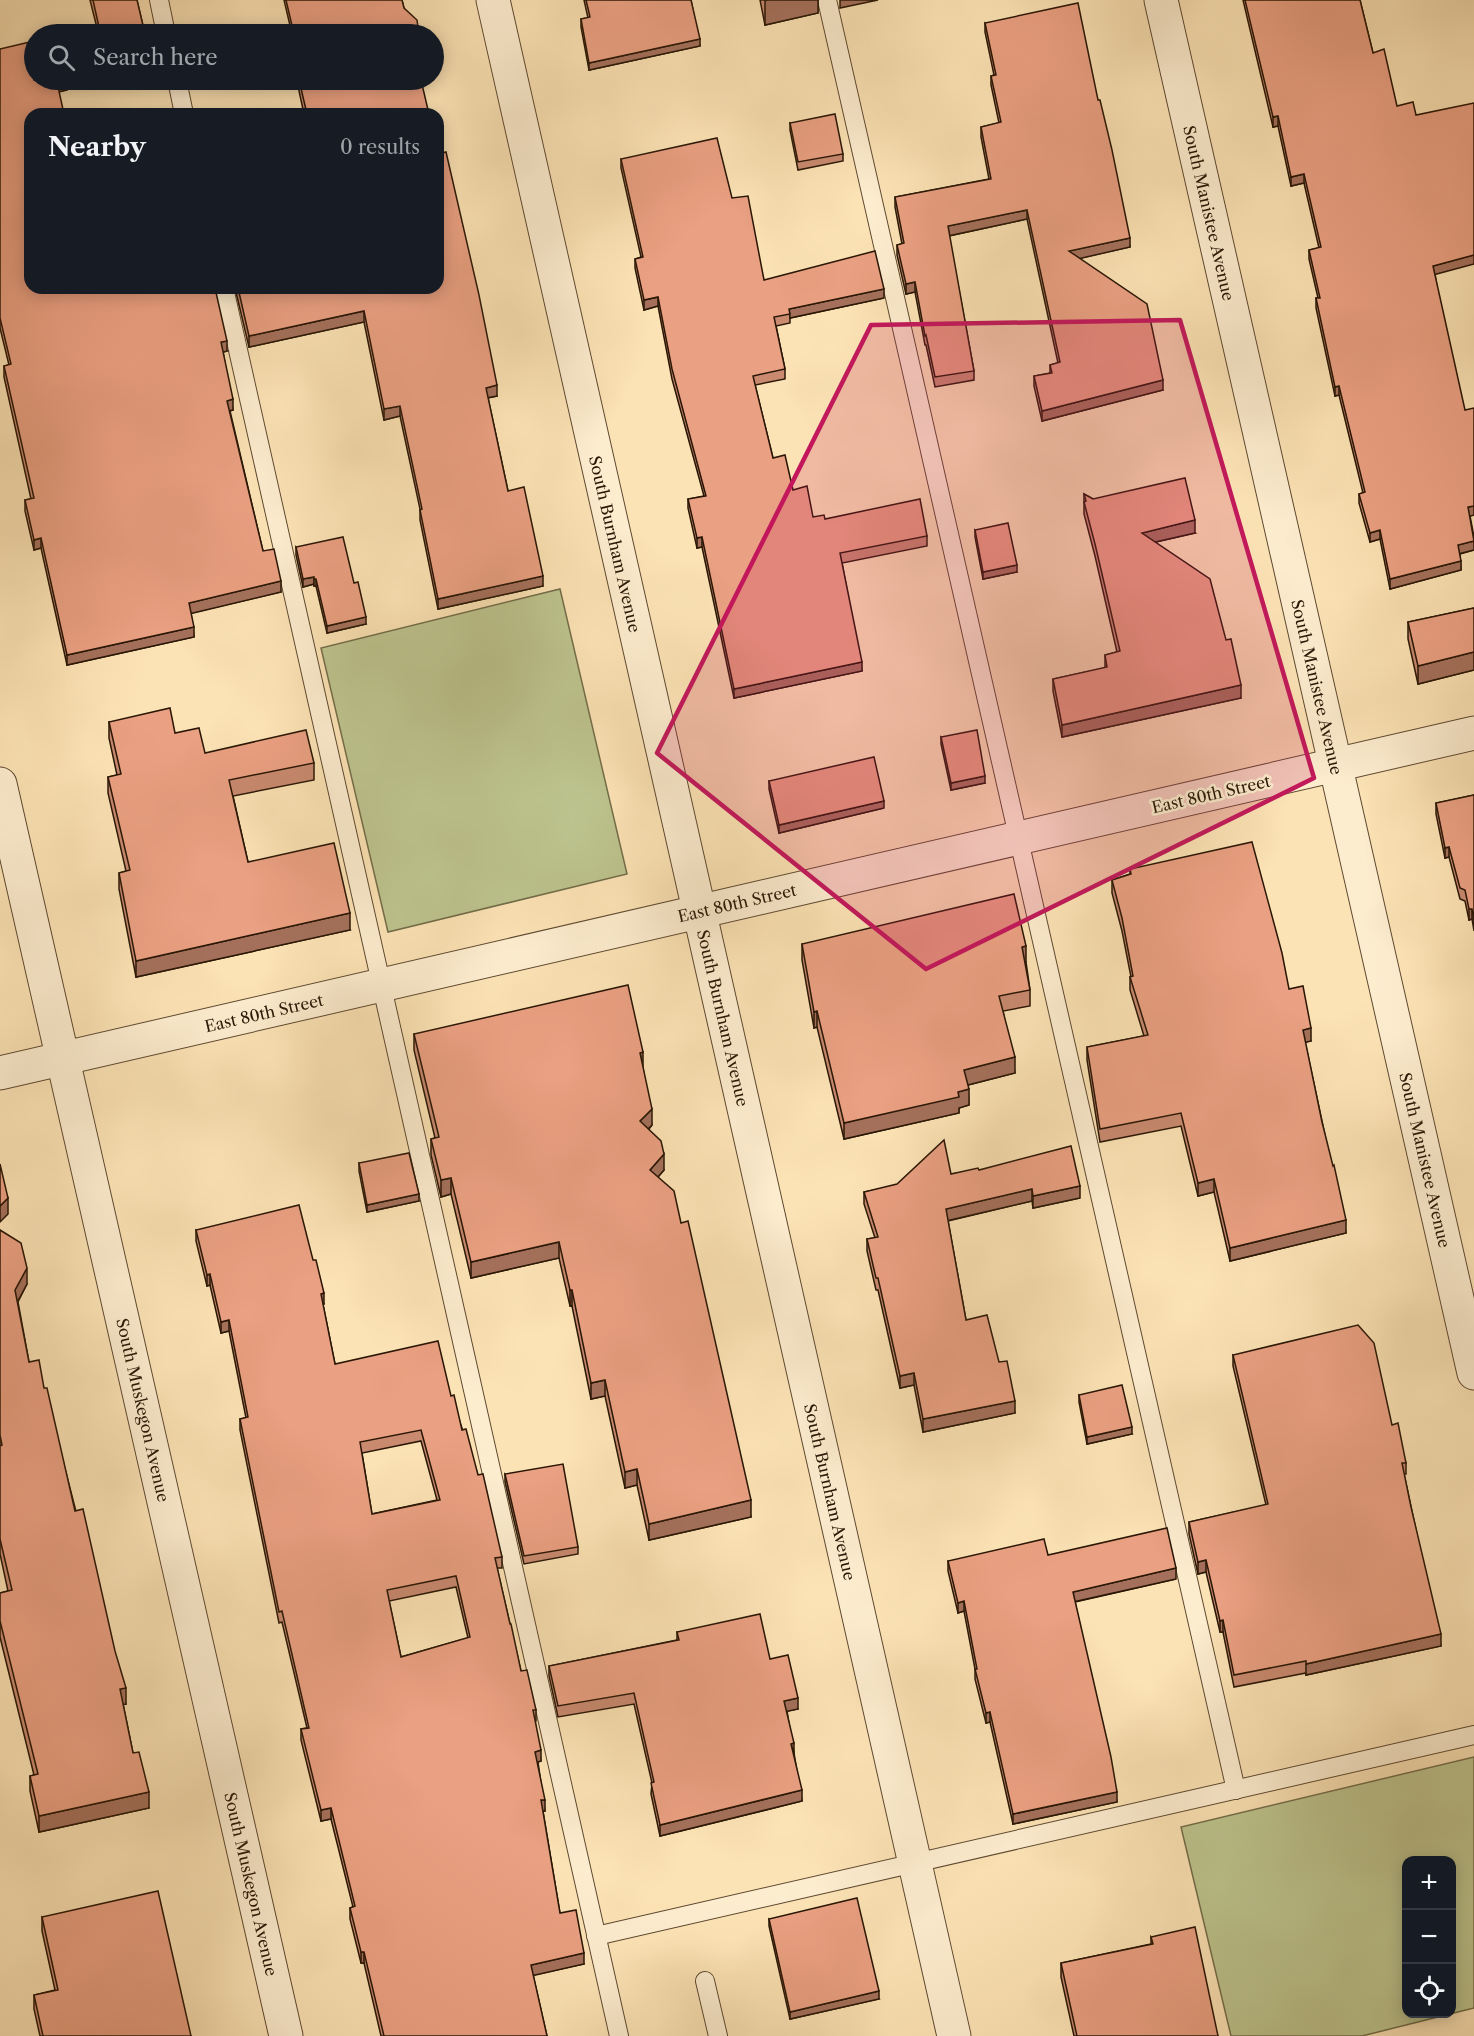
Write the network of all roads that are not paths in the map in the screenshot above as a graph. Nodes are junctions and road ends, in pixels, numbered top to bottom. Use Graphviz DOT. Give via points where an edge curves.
graph roads {
  1 [pos="159,0"];
  2 [pos="493,0"];
  3 [pos="827,0"];
  4 [pos="1161,0"];
  5 [pos="164,24"];
  6 [pos="179,90"];
  7 [pos="183,108"];
  8 [pos="225,294"];
  9 [pos="1474,733"];
  10 [pos="1334,765"];
  11 [pos="0,783"];
  12 [pos="1019,838"];
  13 [pos="699,912"];
  14 [pos="381,985"];
  15 [pos="63,1059"];
  16 [pos="0,1073"];
  17 [pos="1474,1373"];
  18 [pos="1474,1735"];
  19 [pos="1236,1790"];
  20 [pos="914,1863"];
  21 [pos="596,1936"];
  22 [pos="705,1981"];
  23 [pos="286,2036"];
  24 [pos="619,2036"];
  25 [pos="718,2036"];
  26 [pos="954,2036"];
  1 -- 5 [label="lane"];
  2 -- 13 [label="street, South Burnham Avenue"];
  3 -- 12 [label="lane"];
  4 -- 10 [label="street, South Manistee Avenue"];
  6 -- 7 [label="lane"];
  8 -- 14 [label="lane"];
  9 -- 10 [label="street, East 80th Street"];
  10 -- 12 [label="street, East 80th Street"];
  10 -- 17 [label="street, South Manistee Avenue"];
  11 -- 15 [label="street, South Muskegon Avenue"];
  12 -- 13 [label="street, East 80th Street"];
  12 -- 19 [label="lane"];
  13 -- 14 [label="street, East 80th Street"];
  13 -- 20 [label="street, South Burnham Avenue"];
  14 -- 15 [label="street, East 80th Street"];
  14 -- 21 [label="lane"];
  15 -- 16 [label="street, East 80th Street"];
  15 -- 23 [label="street, South Muskegon Avenue"];
  18 -- 19 [label="lane"];
  19 -- 20 [label="lane"];
  20 -- 21 [label="lane"];
  20 -- 26 [label="street, South Burnham Avenue"];
  21 -- 24 [label="lane"];
  22 -- 25 [label="lane"];
}
